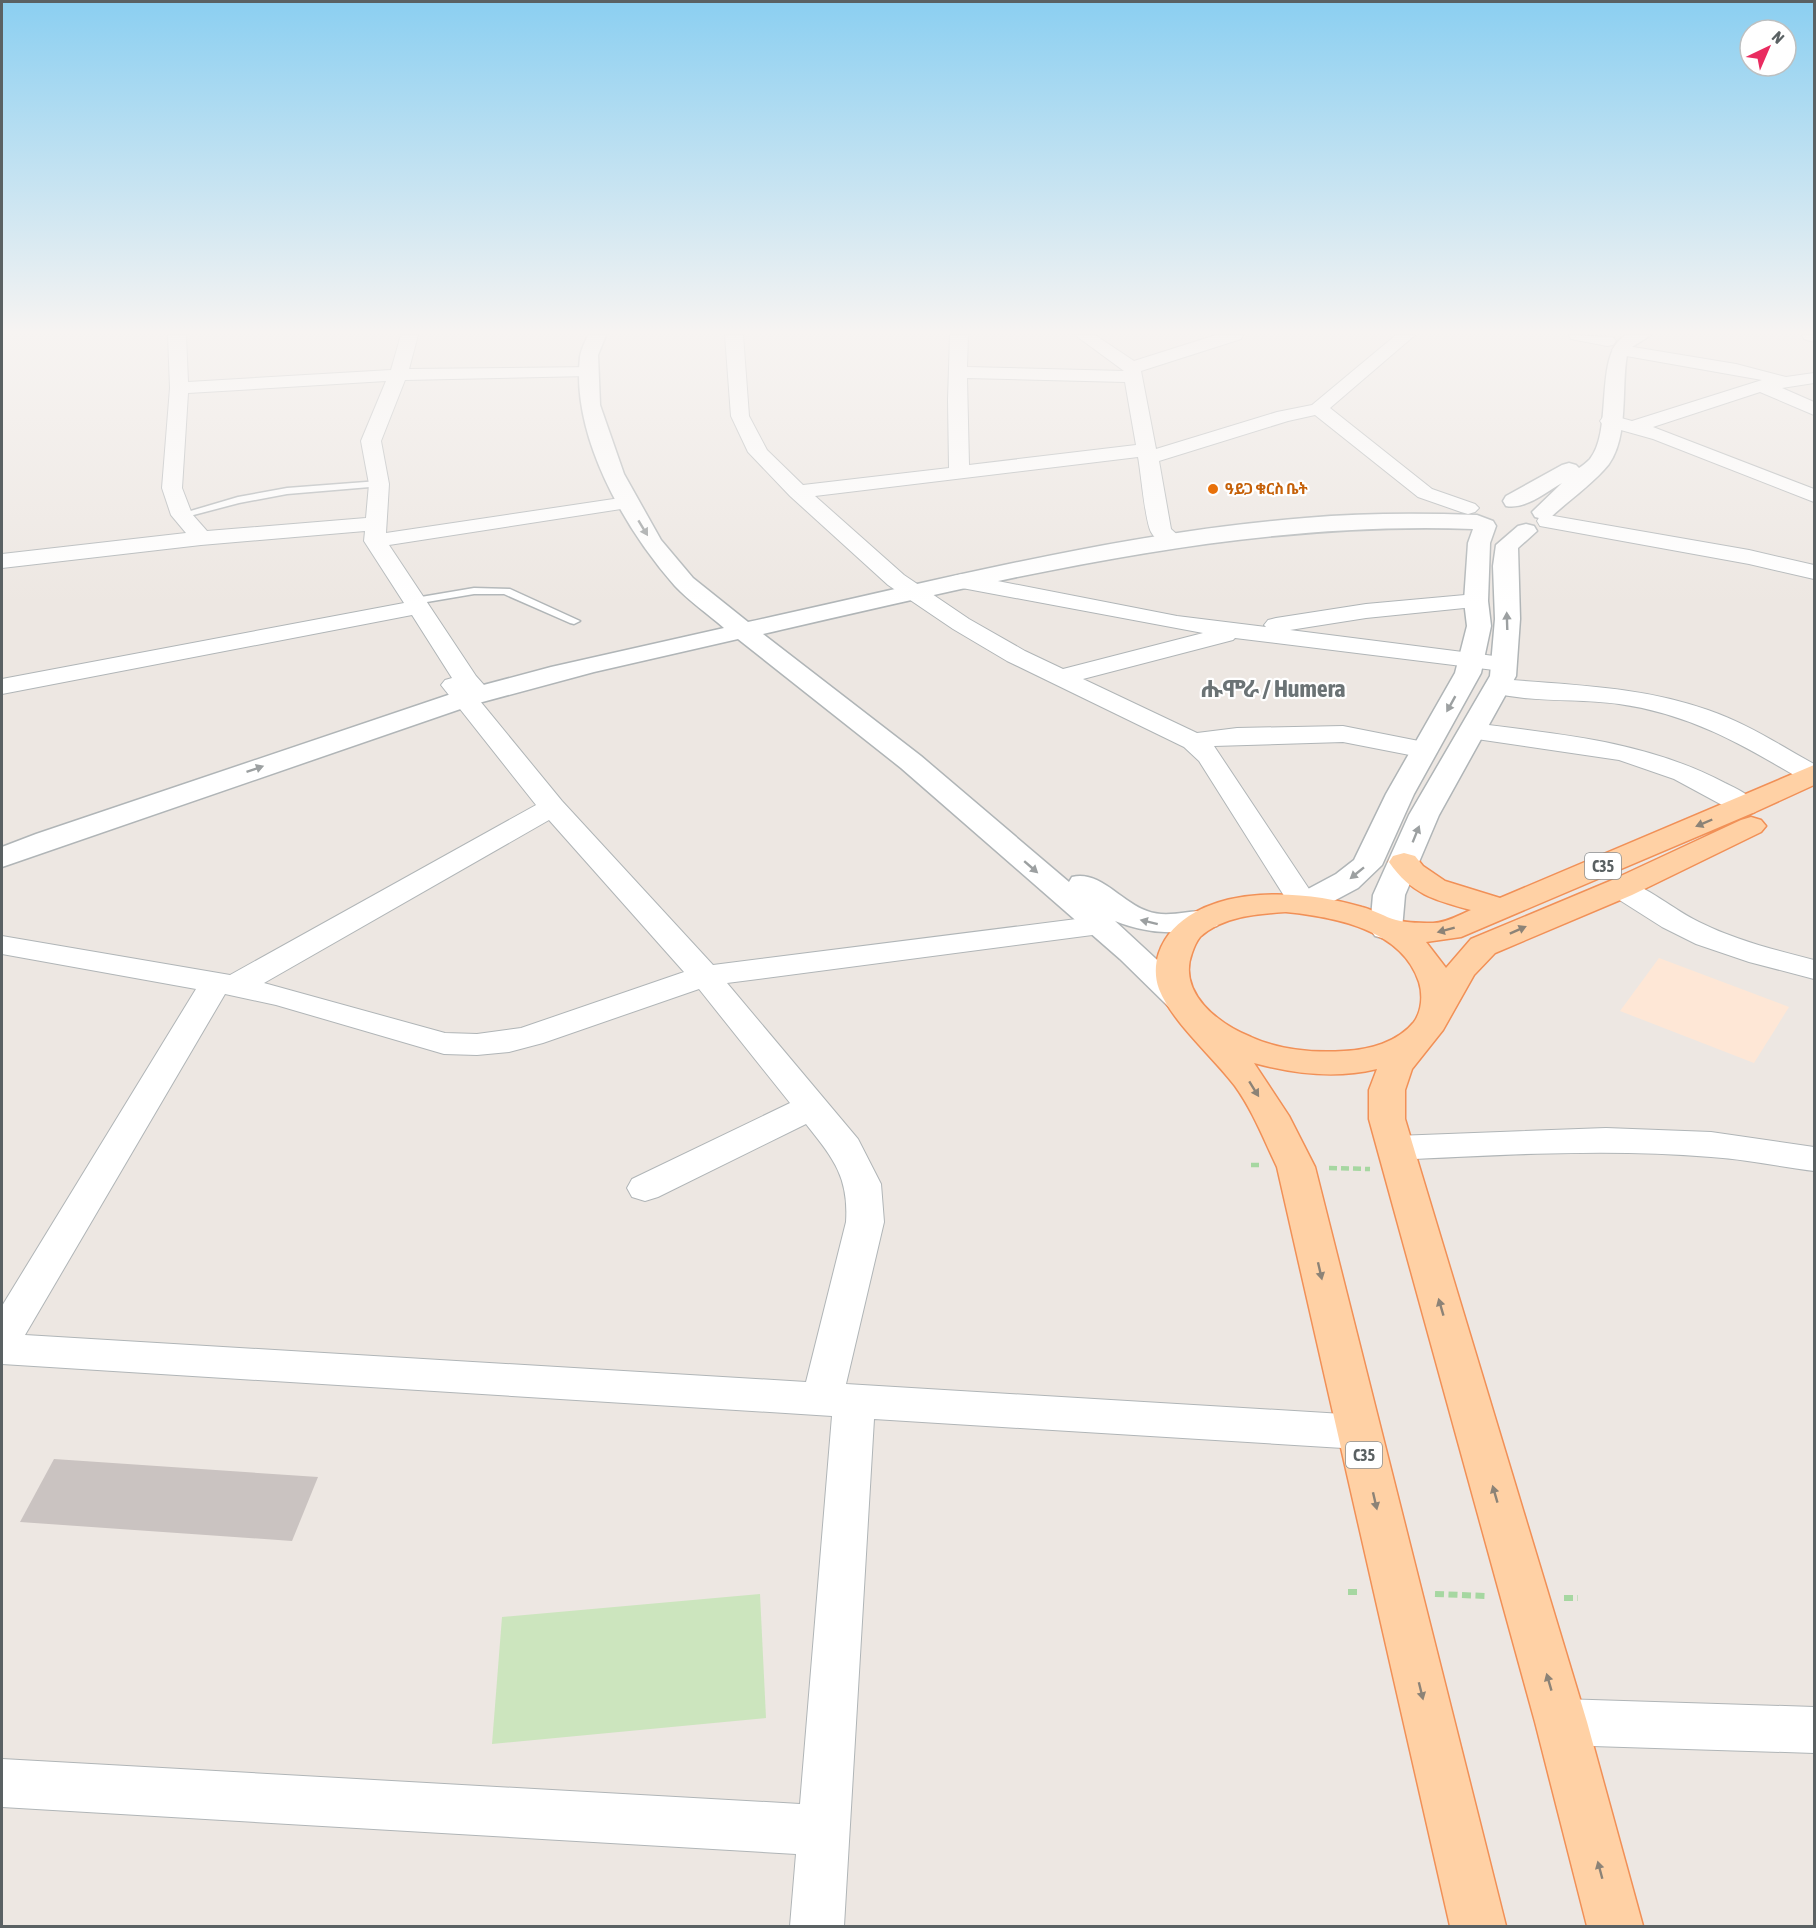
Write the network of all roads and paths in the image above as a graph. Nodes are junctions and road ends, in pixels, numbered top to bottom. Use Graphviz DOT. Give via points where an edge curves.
graph roads {
  1 [pos="176,425"];
  2 [pos="378,425"];
  3 [pos="602,425"];
  4 [pos="611,425"];
  5 [pos="744,425"];
  6 [pos="959,425"];
  7 [pos="1142,425"];
  8 [pos="1252,425"];
  9 [pos="1341,425"];
  10 [pos="1609,425"];
  11 [pos="1623,425"];
  12 [pos="1642,425"];
  13 [pos="1633,428"];
  14 [pos="613,442"];
  15 [pos="1580,451"];
  16 [pos="1147,454"];
  17 [pos="959,474"];
  18 [pos="379,484"];
  19 [pos="797,492"];
  20 [pos="1815,496"];
  21 [pos="1514,501"];
  22 [pos="627,503"];
  23 [pos="182,515"];
  24 [pos="1474,517"];
  25 [pos="662,520"];
  26 [pos="1539,521"];
  27 [pos="376,532"];
  28 [pos="1166,536"];
  29 [pos="201,538"];
  30 [pos="11,559"];
  31 [pos="1815,572"];
  32 [pos="962,581"];
  33 [pos="905,586"];
  34 [pos="1476,601"];
  35 [pos="417,604"];
  36 [pos="744,616"];
  37 [pos="574,621"];
  38 [pos="1243,631"];
  39 [pos="1472,660"];
  40 [pos="1500,676"];
  41 [pos="1060,677"];
  42 [pos="2,687"];
  43 [pos="466,690"];
  44 [pos="1472,731"];
  45 [pos="1193,741"];
  46 [pos="1425,750"];
  47 [pos="920,760"];
  48 [pos="1814,780"];
  49 [pos="1745,806"];
  50 [pos="552,807"];
  51 [pos="2,842"];
  52 [pos="2,858"];
  53 [pos="1404,862"];
  54 [pos="1621,888"];
  55 [pos="1304,904"];
  56 [pos="1501,908"];
  57 [pos="1206,919"];
  58 [pos="1100,925"];
  59 [pos="1386,929"];
  60 [pos="2,945"];
  61 [pos="1815,970"];
  62 [pos="705,976"];
  63 [pos="225,985"];
  64 [pos="1187,1007"];
  65 [pos="1431,1021"];
  66 [pos="812,1107"];
  67 [pos="1399,1159"];
  68 [pos="1815,1159"];
  69 [pos="1251,1165"];
  70 [pos="1296,1167"];
  71 [pos="645,1188"];
  72 [pos="2,1339"];
  73 [pos="2,1349"];
  74 [pos="838,1400"];
  75 [pos="1359,1432"];
  76 [pos="1347,1592"];
  77 [pos="1398,1593"];
  78 [pos="1525,1597"];
  79 [pos="1578,1598"];
  80 [pos="1561,1722"];
  81 [pos="1815,1730"];
  82 [pos="2,1783"];
  83 [pos="825,1831"];
  84 [pos="817,1926"];
  85 [pos="1478,1926"];
  86 [pos="1615,1926"];
  1 -- 23 [label="street" via="172,488"];
  2 -- 18 [label="street" via="371,441"];
  3 -- 14 [label="street"];
  4 -- 14 [label="street"];
  5 -- 19 [label="street" via="758,452"];
  6 -- 17 [label="street"];
  7 -- 16 [label="street"];
  8 -- 16 [label="street"];
  9 -- 24 [label="street" via="1425,493"];
  10 -- 26 [label="street" via="1600,461"];
  11 -- 13 [label="street"];
  12 -- 13 [label="street"];
  13 -- 20 [label="street"];
  14 -- 22 [label="street" via="613,474"];
  14 -- 25 [label="street"];
  15 -- 21 [label="street" via="1569,469"];
  16 -- 17 [label="street"];
  16 -- 28 [label="street"];
  17 -- 19 [label="street"];
  18 -- 23 [label="lane" via="287,491"];
  18 -- 27 [label="street"];
  19 -- 33 [label="street"];
  21 -- 24 [label="street" via="1480,502"];
  21 -- 26 [label="street"];
  22 -- 27 [label="street" via="487,526"];
  22 -- 36 [label="street, one-way" via="651,543 686,582"];
  23 -- 29 [label="street"];
  23 -- 30 [label="street"];
  24 -- 26 [label="street" via="1512,531"];
  24 -- 28 [label="street" via="1330,521"];
  24 -- 34 [label="street" via="1479,543"];
  26 -- 31 [label="street"];
  40 -- 26 [label="street, one-way" via="1508,628 1505,552 1507,545"];
  27 -- 29 [label="street"];
  27 -- 35 [label="street"];
  28 -- 32 [label="street"];
  28 -- 33 [label="street"];
  29 -- 30 [label="street"];
  32 -- 33 [label="street"];
  32 -- 38 [label="street" via="1177,623"];
  33 -- 36 [label="street"];
  33 -- 41 [label="street" via="970,630"];
  34 -- 38 [label="street" via="1366,611"];
  34 -- 39 [label="street" via="1479,626"];
  35 -- 37 [label="lane" via="474,591 506,591"];
  35 -- 42 [label="street" via="316,629"];
  35 -- 43 [label="street"];
  36 -- 43 [label="street" via="532,679"];
  36 -- 47 [label="street"];
  38 -- 39 [label="street"];
  38 -- 41 [label="street"];
  39 -- 40 [label="street"];
  39 -- 46 [label="street, one-way"];
  40 -- 44 [label="street"];
  40 -- 48 [label="street" via="1683,710 1733,730"];
  41 -- 45 [label="street"];
  43 -- 50 [label="street"];
  43 -- 51 [label="street" via="325,724"];
  52 -- 43 [label="street, one-way"];
  44 -- 49 [label="street" via="1644,759 1695,777"];
  53 -- 44 [label="street, one-way" via="1424,815"];
  45 -- 46 [label="street" via="1342,734"];
  45 -- 55 [label="street" via="1209,756"];
  46 -- 55 [label="street, one-way" via="1366,865 1347,881"];
  57 -- 47 [label="street, one-way" via="1177,926 1131,918"];
  47 -- 58 [label="street, one-way"];
  48 -- 49 [label="main road, C35"];
  48 -- 54 [label="main road, C35"];
  49 -- 56 [label="main road, C35, one-way"];
  50 -- 62 [label="street"];
  50 -- 63 [label="street"];
  53 -- 56 [label="main road" via="1410,874 1442,892"];
  53 -- 59 [label="street" via="1389,895"];
  54 -- 61 [label="street" via="1674,922 1708,937"];
  65 -- 54 [label="main road, C35, one-way" via="1455,976 1482,946"];
  55 -- 57 [label="main road, C35" via="1251,905"];
  55 -- 59 [label="main road, C35" via="1355,915"];
  56 -- 59 [label="main road, C35, one-way" via="1434,933"];
  57 -- 64 [label="main road, C35" via="1185,935 1174,952 1173,982"];
  58 -- 62 [label="street"];
  58 -- 64 [label="street" via="1132,951"];
  59 -- 65 [label="main road, C35" via="1415,950 1430,967 1437,986"];
  60 -- 63 [label="street"];
  62 -- 63 [label="street" via="531,1036 503,1044 469,1046 444,1043 283,997"];
  62 -- 66 [label="street"];
  63 -- 72 [label="street"];
  64 -- 65 [label="main road, C35" via="1212,1030 1240,1045 1283,1059 1314,1063 1352,1062 1386,1054 1409,1043"];
  64 -- 70 [label="main road, C35, one-way" via="1249,1080"];
  65 -- 67 [label="main road, C35" via="1388,1081 1387,1119"];
  66 -- 71 [label="street"];
  66 -- 74 [label="street" via="859,1170 867,1194"];
  67 -- 68 [label="street" via="1474,1144 1655,1141 1769,1149"];
  67 -- 70 [label="path"];
  78 -- 67 [label="main road, C35, one-way"];
  69 -- 70 [label="path"];
  70 -- 75 [label="main road, C35, one-way"];
  73 -- 74 [label="street"];
  74 -- 75 [label="street"];
  74 -- 83 [label="street"];
  75 -- 77 [label="main road, C35, one-way"];
  76 -- 77 [label="path"];
  77 -- 78 [label="path"];
  77 -- 85 [label="main road, C35, one-way"];
  78 -- 79 [label="path"];
  80 -- 78 [label="main road, C35, one-way"];
  80 -- 81 [label="street"];
  86 -- 80 [label="main road, C35, one-way"];
  82 -- 83 [label="street"];
  83 -- 84 [label="street"];
}
